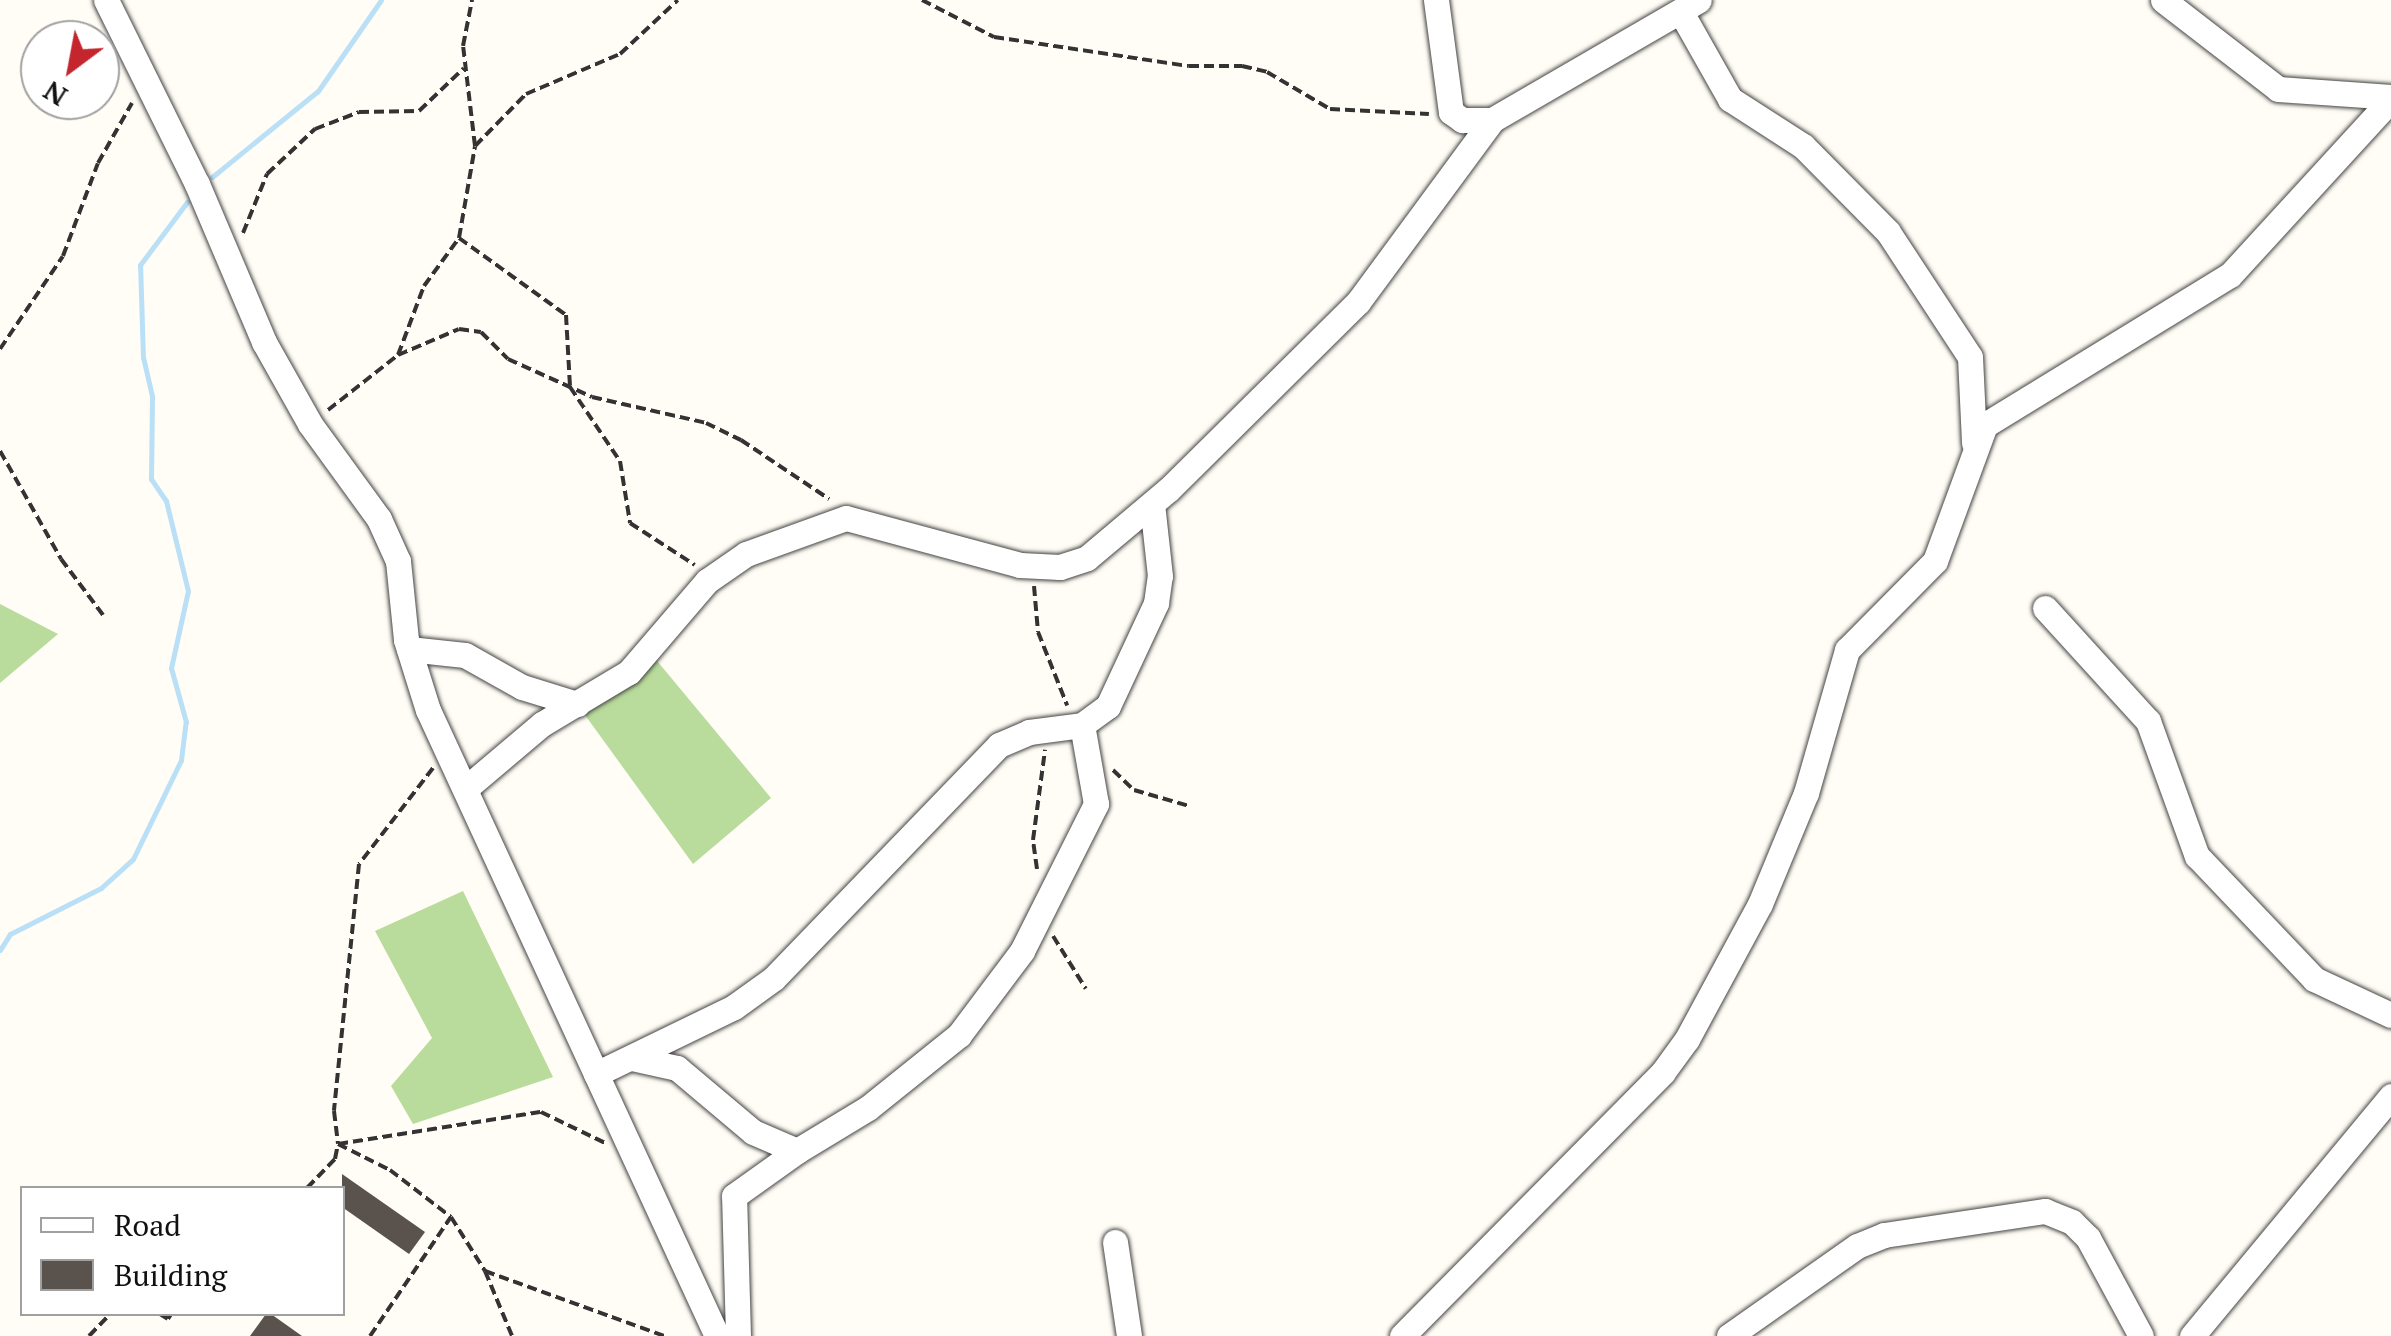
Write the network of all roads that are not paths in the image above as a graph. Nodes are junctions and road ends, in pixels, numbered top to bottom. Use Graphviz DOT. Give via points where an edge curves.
graph roads {
  1 [pos="106,0"];
  2 [pos="1436,0"];
  3 [pos="2163,0"];
  4 [pos="1694,4"];
  5 [pos="2391,98"];
  6 [pos="1492,120"];
  7 [pos="1974,443"];
  8 [pos="1152,504"];
  9 [pos="2045,608"];
  10 [pos="409,649"];
  11 [pos="577,704"];
  12 [pos="1082,725"];
  13 [pos="465,789"];
  14 [pos="2391,1015"];
  15 [pos="632,1058"];
  16 [pos="596,1074"];
  17 [pos="2391,1096"];
  18 [pos="797,1151"];
  19 [pos="1114,1242"];
  20 [pos="1733,1334"];
  21 [pos="718,1336"];
  22 [pos="738,1336"];
  23 [pos="1129,1336"];
  24 [pos="1402,1336"];
  25 [pos="1766,1336"];
  26 [pos="2141,1336"];
  27 [pos="2192,1336"];
  1 -- 10 [label="street" via="310,424 379,519 398,561"];
  2 -- 6 [label="street" via="1454,116"];
  3 -- 5 [label="street" via="2265,83"];
  4 -- 6 [label="street"];
  4 -- 7 [label="street" via="1730,99 1804,146 1888,232 1970,356"];
  5 -- 7 [label="street" via="2230,275 2000,410"];
  6 -- 8 [label="street" via="1358,302"];
  7 -- 24 [label="street" via="1935,561 1847,650 1806,793 1760,904 1688,1038 1663,1072"];
  8 -- 11 [label="street" via="1088,558 1060,567 942,549 846,518 746,554 713,576 629,672"];
  8 -- 12 [label="street" via="1160,576 1156,603 1121,686"];
  9 -- 14 [label="street" via="2148,721 2197,856 2314,979"];
  10 -- 11 [label="street" via="465,654 522,687"];
  10 -- 13 [label="street"];
  11 -- 13 [label="street" via="542,724"];
  12 -- 15 [label="street" via="1029,732 999,745 774,978 734,1007"];
  12 -- 18 [label="street" via="1096,804 997,989 959,1035 868,1108"];
  13 -- 16 [label="street"];
  15 -- 16 [label="street"];
  15 -- 18 [label="street" via="677,1068 753,1132"];
  16 -- 21 [label="street"];
  17 -- 27 [label="street"];
  18 -- 22 [label="street" via="734,1196"];
  19 -- 23 [label="street"];
  20 -- 25 [label="street"];
  20 -- 26 [label="street" via="1858,1246 1884,1236 2045,1211 2072,1222 2088,1238"];
}
